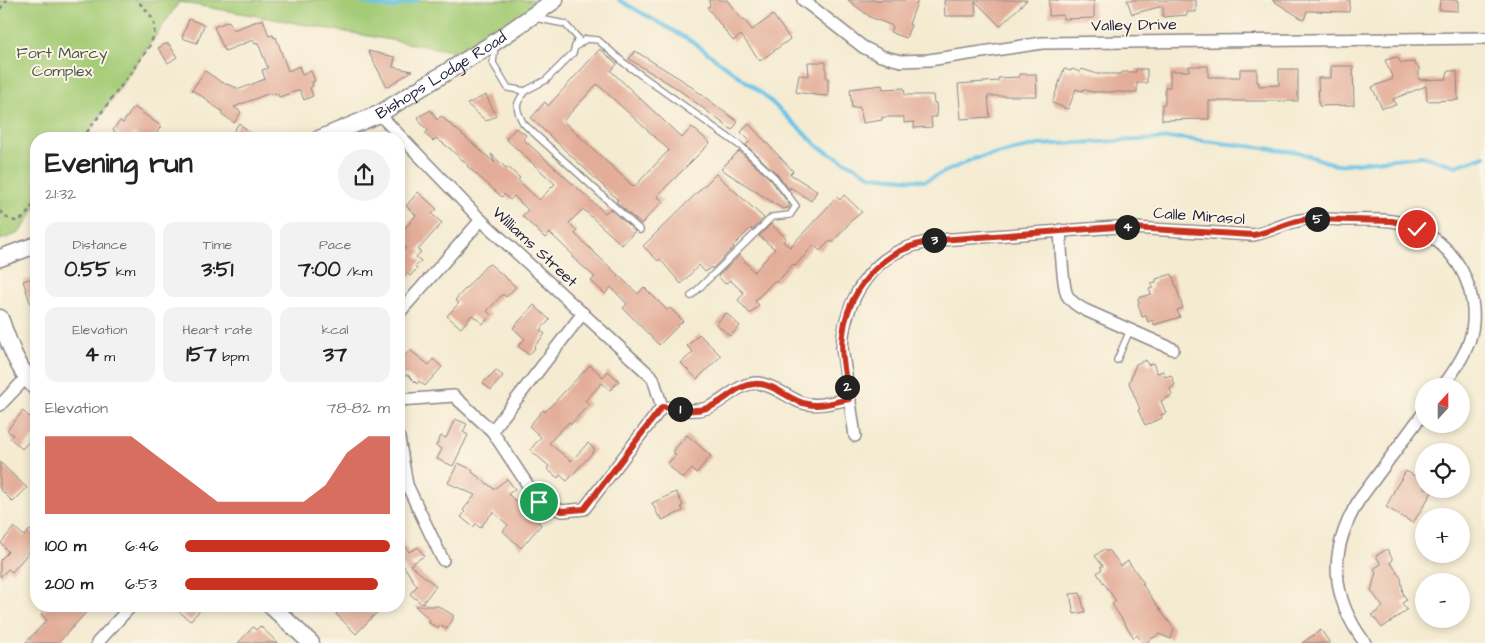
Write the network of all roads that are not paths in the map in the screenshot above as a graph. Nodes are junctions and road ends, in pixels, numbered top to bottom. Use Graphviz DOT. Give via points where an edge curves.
graph roads {
  1 [pos="555,0"];
  2 [pos="804,0"];
  3 [pos="531,18"];
  4 [pos="1485,38"];
  5 [pos="495,42"];
  6 [pos="575,46"];
  7 [pos="525,91"];
  8 [pos="379,114"];
  9 [pos="336,132"];
  10 [pos="396,132"];
  11 [pos="405,141"];
  12 [pos="481,220"];
  13 [pos="640,230"];
  14 [pos="1060,230"];
  15 [pos="30,247"];
  16 [pos="0,258"];
  17 [pos="691,296"];
  18 [pos="405,306"];
  19 [pos="583,314"];
  20 [pos="0,318"];
  21 [pos="1130,330"];
  22 [pos="1173,349"];
  23 [pos="1117,360"];
  24 [pos="1449,378"];
  25 [pos="30,381"];
  26 [pos="30,384"];
  27 [pos="849,399"];
  28 [pos="405,400"];
  29 [pos="0,406"];
  30 [pos="662,407"];
  31 [pos="1415,424"];
  32 [pos="492,431"];
  33 [pos="855,436"];
  34 [pos="405,474"];
  35 [pos="443,560"];
  36 [pos="125,612"];
  37 [pos="277,612"];
  38 [pos="97,643"];
  39 [pos="311,643"];
  40 [pos="1365,643"];
  1 -- 3 [label="street, Bishops Lodge Road"];
  2 -- 4 [label="street, Valley Drive" via="863,47 901,61 929,60 1042,43"];
  3 -- 5 [label="street, Bishops Lodge Road"];
  3 -- 6 [label="lane" via="565,24 578,38"];
  5 -- 7 [label="lane" via="493,63 508,88"];
  5 -- 8 [label="street, Bishops Lodge Road"];
  6 -- 7 [label="lane" via="546,80"];
  6 -- 17 [label="lane" via="586,39 598,40 624,63 743,148 774,178 796,206 790,215 772,217"];
  7 -- 13 [label="lane" via="517,102 517,112 523,123"];
  8 -- 9 [label="street, Bishops Lodge Road"];
  8 -- 10 [label="street, Williams Street"];
  11 -- 12 [label="street, Williams Street"];
  12 -- 18 [label="street"];
  12 -- 19 [label="street, Williams Street"];
  14 -- 21 [label="street" via="1068,296 1080,308"];
  14 -- 24 [label="street, Calle Mirasol" via="1129,227 1253,235 1309,219 1404,224 1444,246 1468,281 1473,328 1469,344"];
  14 -- 27 [label="street, Calle Mirasol" via="927,242 893,254 884,261 860,288 848,310 842,348"];
  15 -- 16 [label="street"];
  19 -- 30 [label="street, Williams Street" via="653,378"];
  19 -- 32 [label="street"];
  20 -- 25 [label="street" via="14,356"];
  21 -- 22 [label="street"];
  21 -- 23 [label="lane"];
  26 -- 29 [label="street"];
  27 -- 30 [label="street" via="807,404 757,383 740,388 705,409"];
  27 -- 33 [label="street, Calle Mirasol"];
  28 -- 32 [label="street" via="454,396"];
  30 -- 32 [label="street" via="584,509 562,511 539,502"];
  31 -- 40 [label="street" via="1359,500 1341,539 1337,565 1340,592 1349,618"];
  34 -- 35 [label="street" via="407,486"];
  36 -- 38 [label="street"];
  37 -- 39 [label="street"];
}
